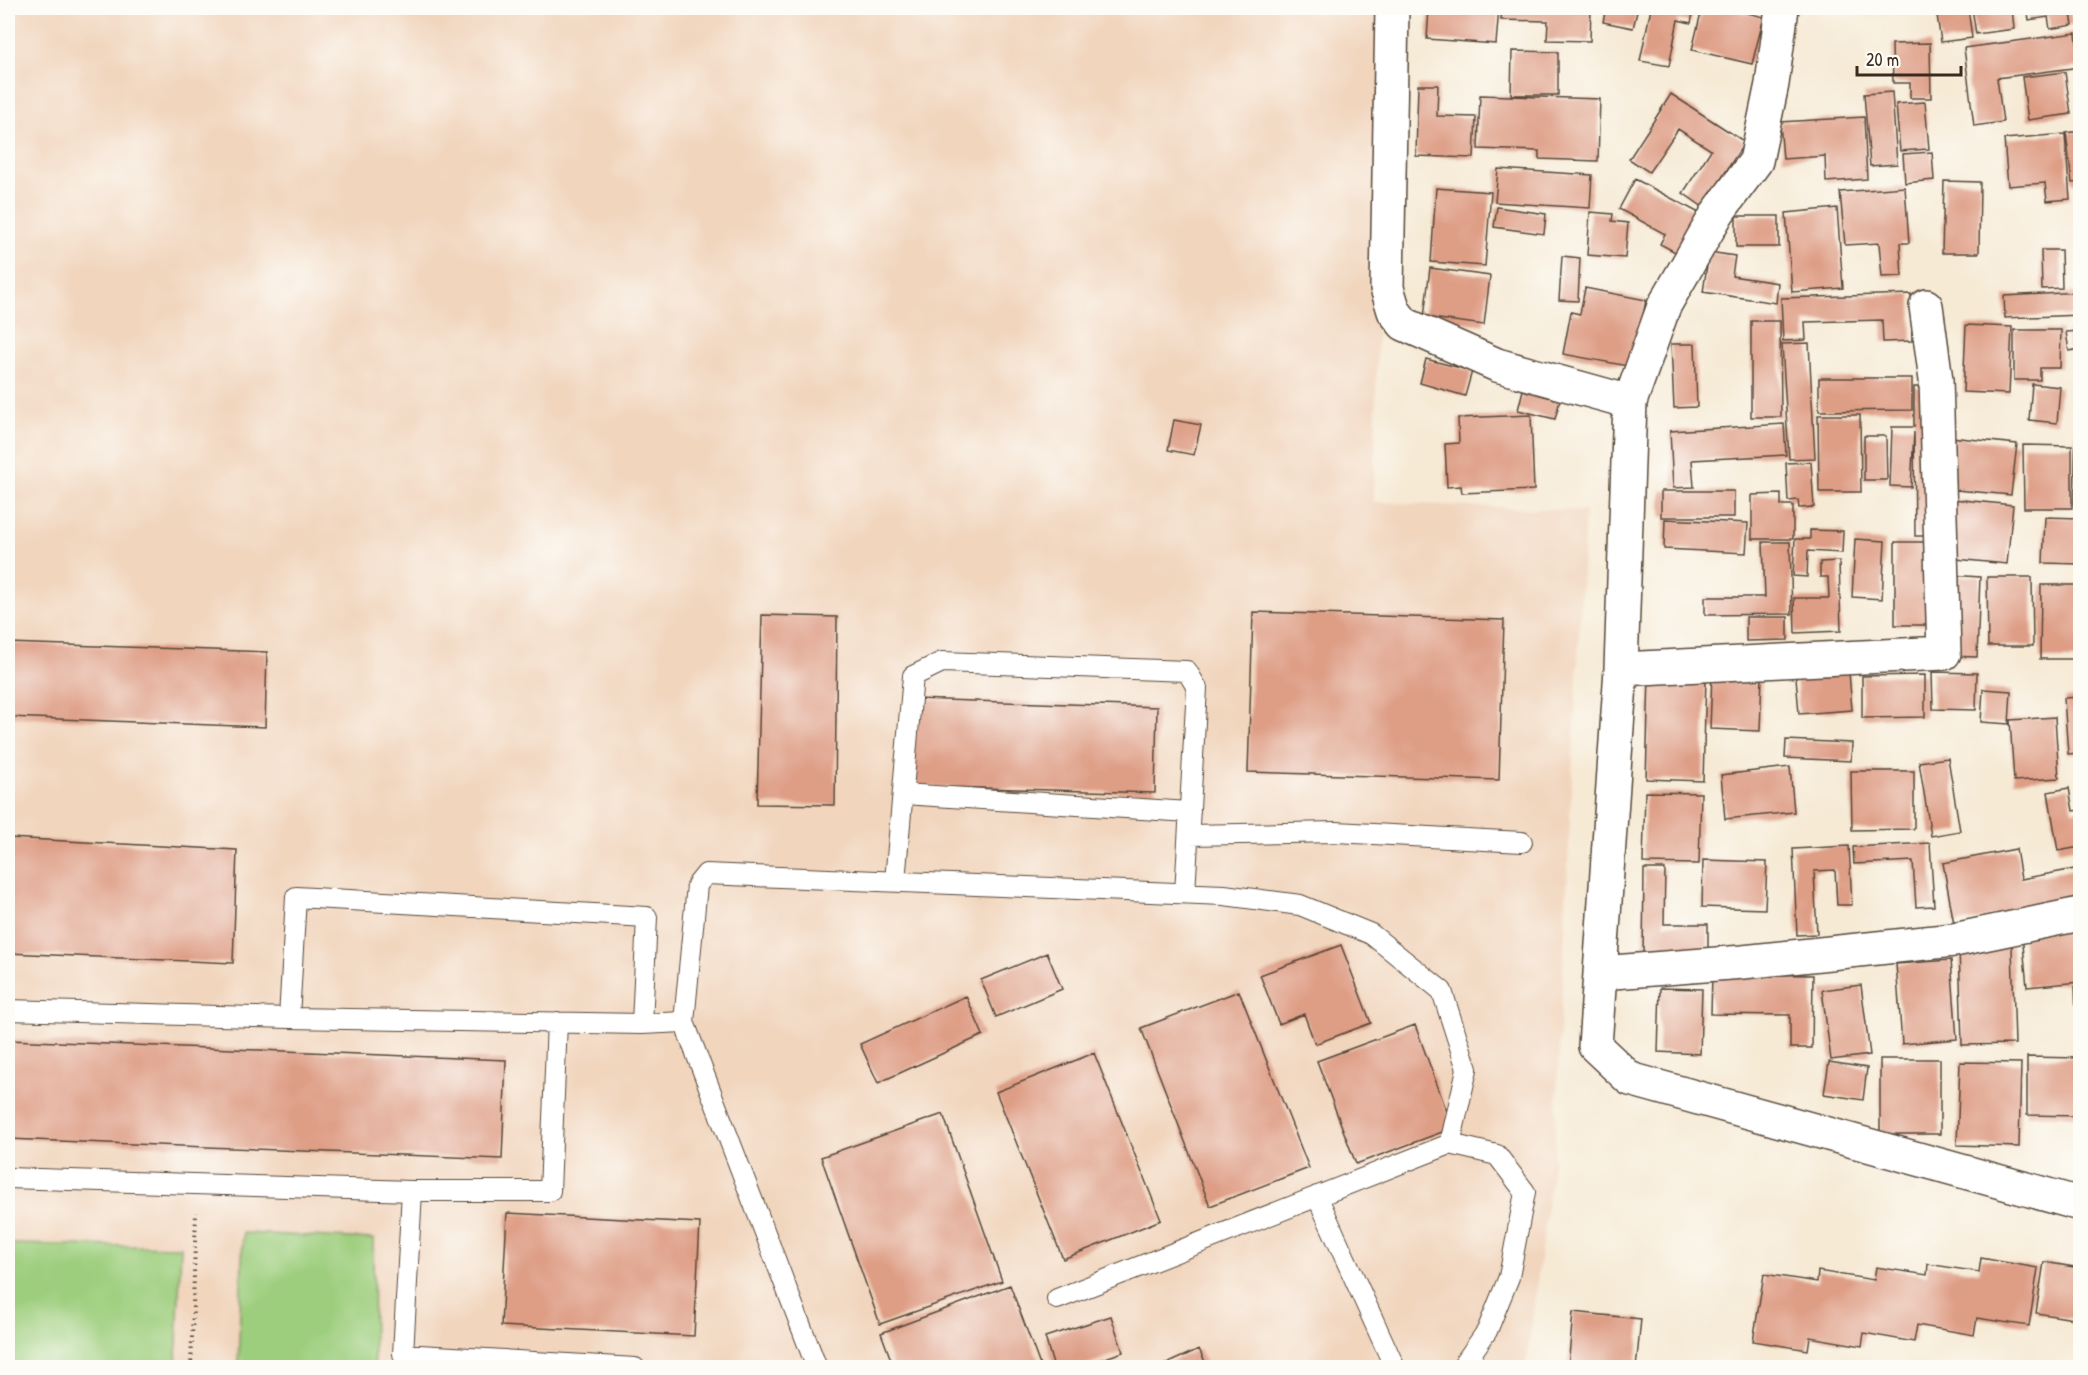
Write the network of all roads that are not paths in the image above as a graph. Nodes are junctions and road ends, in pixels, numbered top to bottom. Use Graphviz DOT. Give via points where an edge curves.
graph roads {
  1 [pos="1392,8"];
  2 [pos="1782,8"];
  3 [pos="1926,306"];
  4 [pos="1630,402"];
  5 [pos="1620,669"];
  6 [pos="903,794"];
  7 [pos="1190,812"];
  8 [pos="1189,835"];
  9 [pos="1522,842"];
  10 [pos="895,881"];
  11 [pos="1185,893"];
  12 [pos="2080,914"];
  13 [pos="1600,973"];
  14 [pos="8,1010"];
  15 [pos="289,1018"];
  16 [pos="556,1022"];
  17 [pos="684,1022"];
  18 [pos="642,1024"];
  19 [pos="1450,1144"];
  20 [pos="8,1178"];
  21 [pos="412,1191"];
  22 [pos="1317,1196"];
  23 [pos="2080,1204"];
  24 [pos="1057,1299"];
  25 [pos="635,1368"];
  26 [pos="817,1368"];
  27 [pos="1395,1368"];
  28 [pos="1461,1368"];
  1 -- 4 [label="street" via="1387,288 1394,311 1404,324 1497,365"];
  2 -- 4 [label="street" via="1756,161 1718,212 1664,306"];
  3 -- 5 [label="street" via="1936,380 1944,653"];
  4 -- 5 [label="street"];
  5 -- 13 [label="street"];
  6 -- 7 [label="lane"];
  6 -- 7 [label="lane" via="913,676 942,662 1187,671 1197,688"];
  6 -- 10 [label="lane"];
  7 -- 8 [label="lane"];
  8 -- 9 [label="lane" via="1336,832"];
  8 -- 11 [label="lane"];
  10 -- 11 [label="lane"];
  10 -- 17 [label="lane" via="706,874 697,885"];
  11 -- 19 [label="lane" via="1300,905 1371,934 1442,991 1467,1068"];
  12 -- 13 [label="street" via="1954,940 1743,963"];
  13 -- 23 [label="street" via="1595,1046 1630,1079"];
  14 -- 15 [label="lane"];
  15 -- 16 [label="lane"];
  15 -- 18 [label="lane" via="296,897 647,917"];
  16 -- 18 [label="lane"];
  16 -- 21 [label="lane" via="550,1191"];
  17 -- 18 [label="lane"];
  17 -- 26 [label="lane"];
  19 -- 22 [label="lane"];
  19 -- 28 [label="lane" via="1497,1155 1525,1192 1509,1277 1487,1331"];
  20 -- 21 [label="lane"];
  21 -- 25 [label="lane" via="403,1354"];
  22 -- 24 [label="lane"];
  22 -- 27 [label="lane"];
}
